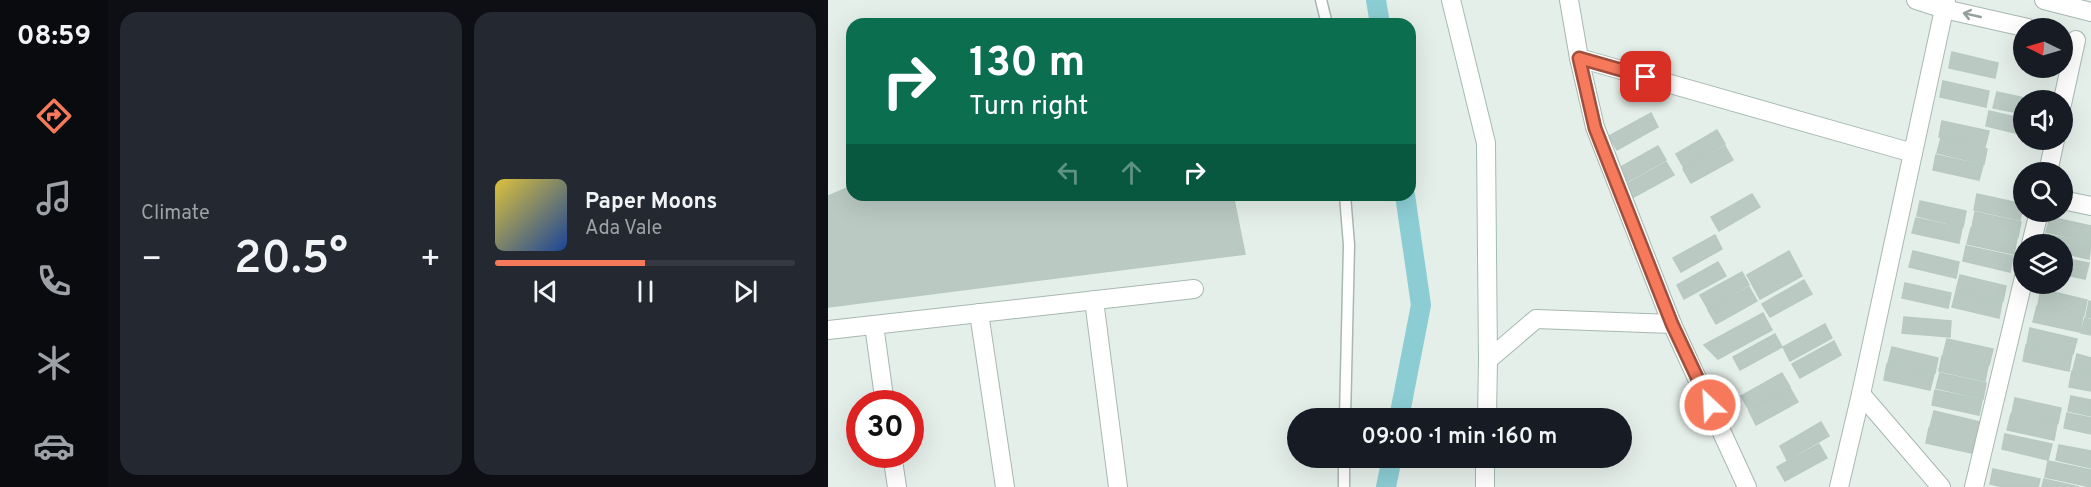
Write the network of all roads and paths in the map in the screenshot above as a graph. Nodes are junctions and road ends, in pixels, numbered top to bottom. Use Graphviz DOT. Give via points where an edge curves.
graph roads {
  1 [pos="1321,0"];
  2 [pos="1451,0"];
  3 [pos="1569,0"];
  4 [pos="1916,0"];
  5 [pos="2044,0"];
  6 [pos="1945,4"];
  7 [pos="2081,6"];
  8 [pos="1326,18"];
  9 [pos="2013,24"];
  10 [pos="2077,40"];
  11 [pos="1579,58"];
  12 [pos="2065,90"];
  13 [pos="1913,153"];
  14 [pos="1345,201"];
  15 [pos="2073,202"];
  16 [pos="2091,206"];
  17 [pos="1194,289"];
  18 [pos="2020,294"];
  19 [pos="1094,300"];
  20 [pos="980,313"];
  21 [pos="1672,324"];
  22 [pos="874,325"];
  23 [pos="828,330"];
  24 [pos="1488,360"];
  25 [pos="883,390"];
  26 [pos="1861,394"];
  27 [pos="1345,408"];
  28 [pos="1486,408"];
  29 [pos="894,468"];
  30 [pos="1344,468"];
  31 [pos="1485,468"];
  32 [pos="897,487"];
  33 [pos="1005,487"];
  34 [pos="1118,487"];
  35 [pos="1344,487"];
  36 [pos="1485,487"];
  37 [pos="1747,487"];
  38 [pos="1839,487"];
  39 [pos="1941,487"];
  40 [pos="1974,487"];
  1 -- 8 [label="lane"];
  2 -- 24 [label="street" via="1486,143"];
  3 -- 11 [label="street"];
  4 -- 6 [label="street"];
  5 -- 7 [label="street"];
  9 -- 6 [label="street, one-way"];
  6 -- 13 [label="street"];
  10 -- 12 [label="street"];
  11 -- 13 [label="street"];
  11 -- 21 [label="street" via="1595,128"];
  13 -- 26 [label="street"];
  14 -- 27 [label="lane" via="1349,245"];
  15 -- 16 [label="street"];
  17 -- 19 [label="street"];
  18 -- 40 [label="street"];
  19 -- 20 [label="street"];
  19 -- 34 [label="street"];
  20 -- 22 [label="street"];
  20 -- 33 [label="street"];
  21 -- 24 [label="street" via="1536,319"];
  21 -- 37 [label="street"];
  22 -- 23 [label="street"];
  22 -- 25 [label="street"];
  24 -- 28 [label="street"];
  26 -- 38 [label="street"];
  26 -- 39 [label="street"];
  29 -- 32 [label="street"];
  30 -- 35 [label="lane"];
  31 -- 36 [label="street"];
}
